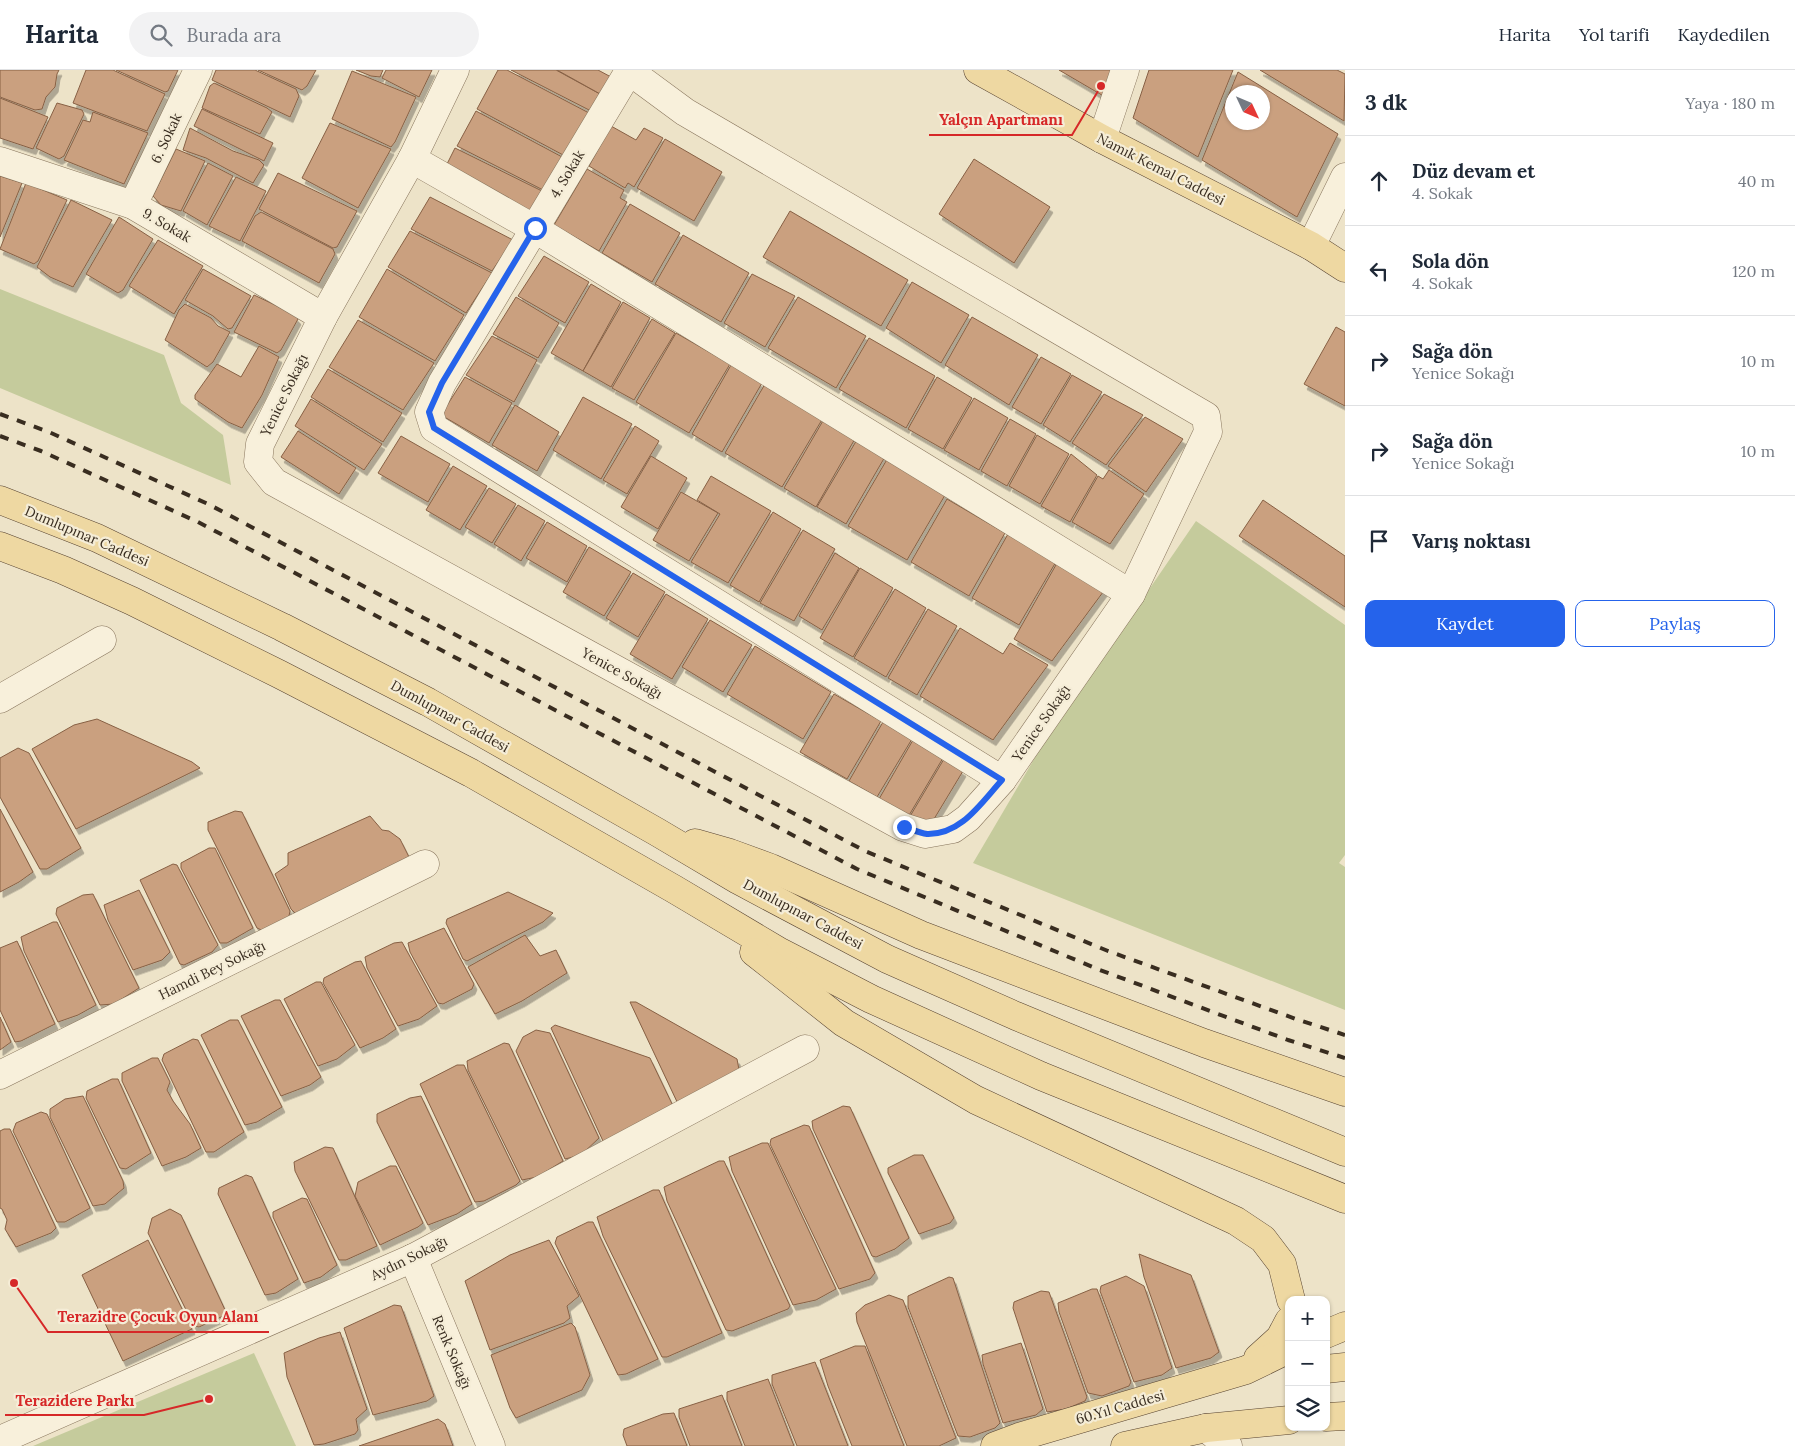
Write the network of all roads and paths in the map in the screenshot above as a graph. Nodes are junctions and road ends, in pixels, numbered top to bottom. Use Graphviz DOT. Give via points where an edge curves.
graph roads {
  1 [pos="198,70"];
  2 [pos="455,70"];
  3 [pos="978,70"];
  4 [pos="1125,70"];
  5 [pos="628,71"];
  6 [pos="1102,138"];
  7 [pos="412,159"];
  8 [pos="0,161"];
  9 [pos="1345,177"];
  10 [pos="134,205"];
  11 [pos="535,228"];
  12 [pos="1311,246"];
  13 [pos="1345,268"];
  14 [pos="323,316"];
  15 [pos="0,500"];
  16 [pos="0,546"];
  17 [pos="1131,594"];
  18 [pos="102,640"];
  19 [pos="0,699"];
  20 [pos="1002,780"];
  21 [pos="657,832"];
  22 [pos="425,864"];
  23 [pos="674,889"];
  24 [pos="806,1049"];
  25 [pos="0,1075"];
  26 [pos="1345,1092"];
  27 [pos="1345,1152"];
  28 [pos="1345,1199"];
  29 [pos="412,1258"];
  30 [pos="1290,1296"];
  31 [pos="1345,1326"];
  32 [pos="1285,1329"];
  33 [pos="1330,1332"];
  34 [pos="1285,1351"];
  35 [pos="1345,1367"];
  36 [pos="1330,1369"];
  37 [pos="1246,1370"];
  38 [pos="1285,1371"];
  39 [pos="1345,1416"];
  40 [pos="1330,1417"];
  41 [pos="1285,1421"];
  42 [pos="1200,1437"];
  43 [pos="0,1440"];
  44 [pos="491,1446"];
  45 [pos="995,1446"];
  46 [pos="1125,1446"];
  47 [pos="1228,1446"];
  1 -- 10 [label="street, 6. Sokak"];
  2 -- 7 [label="street, Yenice Sokağı"];
  3 -- 6 [label="main road, Namık Kemal Caddesi"];
  4 -- 6 [label="street"];
  5 -- 11 [label="street, 4. Sokak"];
  5 -- 17 [label="street, Yenice Sokağı" via="685,112 1206,416 1208,432"];
  6 -- 12 [label="main road, Namık Kemal Caddesi"];
  7 -- 11 [label="street"];
  7 -- 14 [label="street, Yenice Sokağı"];
  8 -- 10 [label="street, 9. Sokak"];
  9 -- 12 [label="street"];
  10 -- 14 [label="street, 9. Sokak"];
  11 -- 17 [label="street"];
  11 -- 20 [label="street, 4. Sokak" via="442,383 429,412 434,428"];
  12 -- 13 [label="main road, Namık Kemal Caddesi"];
  14 -- 20 [label="street, Yenice Sokağı" via="260,444 258,462 274,482 904,827 926,834 953,829 968,818"];
  15 -- 21 [label="main road, Dumlupınar Caddesi" via="96,538 282,627 428,702"];
  16 -- 23 [label="main road" via="132,601 280,674 471,773"];
  17 -- 20 [label="street, Yenice Sokağı"];
  18 -- 19 [label="street"];
  21 -- 26 [label="main road" via="771,868 921,935"];
  21 -- 27 [label="main road, Dumlupınar Caddesi" via="738,880 887,959"];
  22 -- 25 [label="street, Hamdi Bey Sokağı"];
  23 -- 28 [label="main road" via="780,952 871,999 1041,1076"];
  23 -- 30 [label="main road" via="860,1033 976,1100 1243,1225 1263,1239 1282,1264"];
  24 -- 29 [label="street, Aydın Sokağı"];
  29 -- 43 [label="street, Aydın Sokağı"];
  29 -- 44 [label="street, Renk Sokağı"];
  31 -- 33 [label="main road"];
  32 -- 37 [label="main road" via="1280,1338"];
  34 -- 37 [label="main road"];
  35 -- 36 [label="main road"];
  37 -- 38 [label="main road"];
  37 -- 45 [label="main road, 60.Yıl Caddesi"];
  39 -- 40 [label="main road"];
  41 -- 42 [label="main road"];
  42 -- 46 [label="main road"];
  42 -- 47 [label="street"];
}
